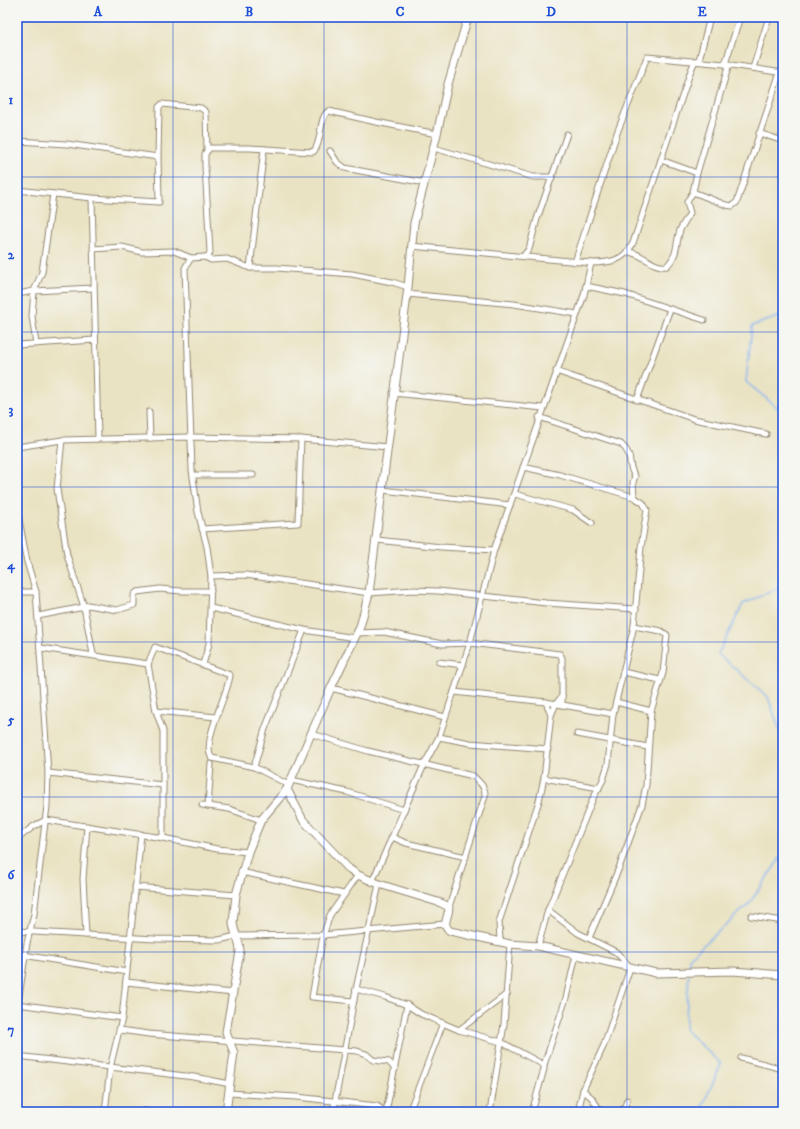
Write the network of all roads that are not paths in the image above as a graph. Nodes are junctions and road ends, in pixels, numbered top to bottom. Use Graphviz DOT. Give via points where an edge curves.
graph roads {
  1 [pos="468,17"];
  2 [pos="710,17"];
  3 [pos="740,17"];
  4 [pos="769,17"];
  5 [pos="695,61"];
  6 [pos="727,64"];
  7 [pos="753,68"];
  8 [pos="781,73"];
  9 [pos="758,133"];
  10 [pos="437,134"];
  11 [pos="567,134"];
  12 [pos="17,141"];
  13 [pos="783,141"];
  14 [pos="434,148"];
  15 [pos="264,149"];
  16 [pos="207,151"];
  17 [pos="330,151"];
  18 [pos="158,157"];
  19 [pos="661,160"];
  20 [pos="697,173"];
  21 [pos="552,177"];
  22 [pos="425,183"];
  23 [pos="17,190"];
  24 [pos="693,192"];
  25 [pos="53,194"];
  26 [pos="92,198"];
  27 [pos="411,246"];
  28 [pos="93,249"];
  29 [pos="530,249"];
  30 [pos="629,252"];
  31 [pos="524,255"];
  32 [pos="531,256"];
  33 [pos="205,257"];
  34 [pos="190,258"];
  35 [pos="575,262"];
  36 [pos="591,263"];
  37 [pos="250,268"];
  38 [pos="586,286"];
  39 [pos="93,288"];
  40 [pos="34,291"];
  41 [pos="407,291"];
  42 [pos="17,294"];
  43 [pos="670,309"];
  44 [pos="577,314"];
  45 [pos="704,320"];
  46 [pos="95,340"];
  47 [pos="36,344"];
  48 [pos="17,345"];
  49 [pos="556,371"];
  50 [pos="393,393"];
  51 [pos="637,400"];
  52 [pos="543,408"];
  53 [pos="149,412"];
  54 [pos="539,417"];
  55 [pos="766,434"];
  56 [pos="191,437"];
  57 [pos="150,438"];
  58 [pos="98,439"];
  59 [pos="301,439"];
  60 [pos="62,440"];
  61 [pos="17,447"];
  62 [pos="388,447"];
  63 [pos="523,467"];
  64 [pos="193,475"];
  65 [pos="253,475"];
  66 [pos="383,490"];
  67 [pos="515,494"];
  68 [pos="634,498"];
  69 [pos="510,505"];
  70 [pos="17,509"];
  71 [pos="592,523"];
  72 [pos="202,529"];
  73 [pos="377,540"];
  74 [pos="494,550"];
  75 [pos="212,576"];
  76 [pos="211,591"];
  77 [pos="17,592"];
  78 [pos="36,592"];
  79 [pos="369,593"];
  80 [pos="480,596"];
  81 [pos="84,607"];
  82 [pos="211,608"];
  83 [pos="636,609"];
  84 [pos="38,616"];
  85 [pos="634,626"];
  86 [pos="304,630"];
  87 [pos="356,636"];
  88 [pos="470,643"];
  89 [pos="41,648"];
  90 [pos="94,654"];
  91 [pos="439,662"];
  92 [pos="148,664"];
  93 [pos="203,664"];
  94 [pos="463,665"];
  95 [pos="623,672"];
  96 [pos="660,680"];
  97 [pos="331,688"];
  98 [pos="454,692"];
  99 [pos="562,696"];
  100 [pos="546,702"];
  101 [pos="616,702"];
  102 [pos="556,704"];
  103 [pos="562,705"];
  104 [pos="156,711"];
  105 [pos="651,711"];
  106 [pos="613,714"];
  107 [pos="551,715"];
  108 [pos="216,717"];
  109 [pos="446,717"];
  110 [pos="312,734"];
  111 [pos="577,734"];
  112 [pos="439,736"];
  113 [pos="611,741"];
  114 [pos="648,747"];
  115 [pos="548,749"];
  116 [pos="211,764"];
  117 [pos="424,765"];
  118 [pos="254,767"];
  119 [pos="48,773"];
  120 [pos="544,778"];
  121 [pos="163,785"];
  122 [pos="289,785"];
  123 [pos="599,788"];
  124 [pos="202,805"];
  125 [pos="208,806"];
  126 [pos="404,810"];
  127 [pos="46,820"];
  128 [pos="261,820"];
  129 [pos="87,826"];
  130 [pos="140,834"];
  131 [pos="392,837"];
  132 [pos="163,838"];
  133 [pos="17,839"];
  134 [pos="248,852"];
  135 [pos="466,857"];
  136 [pos="241,872"];
  137 [pos="358,875"];
  138 [pos="376,883"];
  139 [pos="135,887"];
  140 [pos="344,894"];
  141 [pos="236,895"];
  142 [pos="449,907"];
  143 [pos="548,910"];
  144 [pos="751,916"];
  145 [pos="783,921"];
  146 [pos="445,924"];
  147 [pos="370,930"];
  148 [pos="17,931"];
  149 [pos="30,932"];
  150 [pos="86,935"];
  151 [pos="324,935"];
  152 [pos="236,936"];
  153 [pos="130,937"];
  154 [pos="589,938"];
  155 [pos="500,942"];
  156 [pos="510,944"];
  157 [pos="538,946"];
  158 [pos="17,954"];
  159 [pos="25,955"];
  160 [pos="576,955"];
  161 [pos="630,968"];
  162 [pos="126,972"];
  163 [pos="783,974"];
  164 [pos="126,982"];
  165 [pos="356,989"];
  166 [pos="233,993"];
  167 [pos="507,994"];
  168 [pos="354,1001"];
  169 [pos="407,1005"];
  170 [pos="17,1006"];
  171 [pos="122,1018"];
  172 [pos="443,1023"];
  173 [pos="120,1030"];
  174 [pos="459,1030"];
  175 [pos="229,1041"];
  176 [pos="502,1042"];
  177 [pos="345,1050"];
  178 [pos="17,1056"];
  179 [pos="741,1058"];
  180 [pos="544,1065"];
  181 [pos="110,1068"];
  182 [pos="395,1069"];
  183 [pos="783,1069"];
  184 [pos="230,1084"];
  185 [pos="583,1090"];
  186 [pos="228,1093"];
  187 [pos="627,1100"];
  188 [pos="335,1101"];
  189 [pos="144,1111"];
  190 [pos="105,1112"];
  191 [pos="150,1112"];
  192 [pos="226,1112"];
  193 [pos="333,1112"];
  194 [pos="386,1112"];
  195 [pos="409,1112"];
  196 [pos="490,1112"];
  197 [pos="532,1112"];
  198 [pos="578,1112"];
  199 [pos="601,1112"];
  200 [pos="623,1112"];
  1 -- 10 [label="street" via="448,84"];
  2 -- 5 [label="street" via="699,60"];
  3 -- 6 [label="street"];
  4 -- 7 [label="street"];
  5 -- 6 [label="street"];
  5 -- 19 [label="street"];
  5 -- 35 [label="street" via="647,57 617,133"];
  6 -- 7 [label="street"];
  6 -- 20 [label="street"];
  7 -- 8 [label="street"];
  8 -- 9 [label="street"];
  9 -- 13 [label="street"];
  9 -- 24 [label="street" via="737,202 732,206 726,206"];
  10 -- 14 [label="street"];
  10 -- 15 [label="street" via="329,111 325,114 318,144 313,152"];
  11 -- 21 [label="street"];
  12 -- 18 [label="street" via="67,144"];
  14 -- 21 [label="street" via="533,177"];
  14 -- 22 [label="street"];
  15 -- 16 [label="street" via="210,148"];
  15 -- 37 [label="street"];
  16 -- 18 [label="street" via="205,110 162,104 159,109"];
  16 -- 33 [label="street" via="205,166 210,252 208,257"];
  17 -- 22 [label="street" via="337,162 345,168"];
  18 -- 26 [label="street" via="159,202"];
  19 -- 20 [label="street"];
  19 -- 30 [label="street"];
  20 -- 24 [label="street"];
  21 -- 29 [label="street" via="537,219"];
  22 -- 27 [label="street" via="414,223"];
  23 -- 25 [label="street"];
  24 -- 30 [label="street" via="687,202 690,213 680,231 674,259 667,266 660,267 644,256"];
  25 -- 26 [label="street"];
  25 -- 40 [label="street" via="42,272"];
  26 -- 28 [label="street"];
  27 -- 31 [label="street"];
  27 -- 41 [label="street"];
  28 -- 34 [label="street" via="122,247 142,252 174,251"];
  28 -- 39 [label="street"];
  29 -- 31 [label="street"];
  29 -- 32 [label="street"];
  30 -- 36 [label="street" via="616,260"];
  31 -- 32 [label="street"];
  32 -- 35 [label="street"];
  33 -- 34 [label="street"];
  33 -- 37 [label="street" via="211,260 227,259"];
  34 -- 56 [label="street" via="185,268"];
  35 -- 36 [label="street"];
  36 -- 38 [label="street"];
  37 -- 41 [label="street" via="352,274 392,282"];
  38 -- 43 [label="street" via="625,294"];
  38 -- 44 [label="street"];
  39 -- 40 [label="street"];
  39 -- 46 [label="street"];
  40 -- 42 [label="street"];
  40 -- 47 [label="street" via="32,316"];
  41 -- 44 [label="street"];
  41 -- 50 [label="street"];
  43 -- 45 [label="street"];
  43 -- 51 [label="street"];
  44 -- 49 [label="street"];
  46 -- 47 [label="street"];
  46 -- 58 [label="street"];
  47 -- 48 [label="street"];
  49 -- 51 [label="street"];
  49 -- 52 [label="street"];
  50 -- 52 [label="street"];
  50 -- 62 [label="street"];
  51 -- 55 [label="street" via="694,419"];
  52 -- 54 [label="street"];
  53 -- 57 [label="street"];
  54 -- 63 [label="street"];
  54 -- 68 [label="street" via="621,444 630,454 632,472 635,476"];
  56 -- 57 [label="street"];
  56 -- 59 [label="street"];
  56 -- 64 [label="street"];
  57 -- 58 [label="street"];
  58 -- 60 [label="street"];
  59 -- 62 [label="street"];
  59 -- 72 [label="street" via="298,523"];
  60 -- 61 [label="street"];
  60 -- 81 [label="street" via="57,489 67,555"];
  62 -- 66 [label="street"];
  63 -- 67 [label="street"];
  63 -- 68 [label="street" via="560,475"];
  64 -- 65 [label="street"];
  64 -- 72 [label="street"];
  66 -- 69 [label="street"];
  66 -- 73 [label="street"];
  67 -- 69 [label="street"];
  67 -- 71 [label="street" via="573,510"];
  68 -- 83 [label="street" via="643,503 647,510"];
  69 -- 74 [label="street"];
  70 -- 78 [label="street" via="27,562"];
  72 -- 75 [label="street"];
  73 -- 74 [label="street"];
  73 -- 79 [label="street"];
  74 -- 80 [label="street"];
  75 -- 76 [label="street"];
  75 -- 79 [label="street" via="246,574"];
  76 -- 81 [label="street" via="152,590 137,592 134,595 134,605 120,609 95,604"];
  76 -- 82 [label="street"];
  77 -- 78 [label="street"];
  78 -- 84 [label="street"];
  79 -- 80 [label="street" via="414,590"];
  79 -- 87 [label="street"];
  80 -- 83 [label="street"];
  80 -- 88 [label="street"];
  81 -- 84 [label="street"];
  81 -- 90 [label="street"];
  82 -- 86 [label="street"];
  82 -- 93 [label="street" via="209,644"];
  83 -- 85 [label="street"];
  84 -- 89 [label="street"];
  85 -- 95 [label="street"];
  85 -- 96 [label="street" via="661,631 667,635"];
  86 -- 87 [label="street"];
  86 -- 118 [label="street" via="265,729"];
  87 -- 88 [label="street" via="384,632 442,644"];
  87 -- 97 [label="street"];
  88 -- 94 [label="street"];
  88 -- 99 [label="street" via="560,654"];
  89 -- 90 [label="street"];
  89 -- 119 [label="street"];
  90 -- 92 [label="street"];
  91 -- 94 [label="street"];
  92 -- 93 [label="street" via="157,646"];
  92 -- 104 [label="street"];
  93 -- 108 [label="street" via="230,676"];
  94 -- 98 [label="street"];
  95 -- 96 [label="street"];
  95 -- 101 [label="street"];
  96 -- 105 [label="street"];
  97 -- 109 [label="street"];
  97 -- 110 [label="street"];
  98 -- 100 [label="street"];
  98 -- 109 [label="street"];
  99 -- 102 [label="street"];
  99 -- 103 [label="street"];
  100 -- 102 [label="street"];
  100 -- 107 [label="street"];
  101 -- 105 [label="street"];
  101 -- 106 [label="street"];
  102 -- 103 [label="street"];
  102 -- 107 [label="street"];
  103 -- 106 [label="street"];
  104 -- 108 [label="street"];
  104 -- 121 [label="street" via="163,731"];
  105 -- 114 [label="street"];
  106 -- 113 [label="street"];
  107 -- 115 [label="street"];
  108 -- 118 [label="street" via="211,739 212,758"];
  109 -- 112 [label="street"];
  110 -- 117 [label="street"];
  110 -- 122 [label="street"];
  111 -- 113 [label="street"];
  112 -- 115 [label="street" via="470,743"];
  112 -- 117 [label="street"];
  113 -- 114 [label="street"];
  113 -- 123 [label="street" via="608,764"];
  114 -- 154 [label="street" via="642,805"];
  115 -- 120 [label="street"];
  116 -- 125 [label="street"];
  117 -- 126 [label="street"];
  117 -- 135 [label="street" via="473,776 485,792"];
  118 -- 122 [label="street"];
  119 -- 121 [label="street"];
  119 -- 127 [label="street"];
  120 -- 123 [label="street"];
  120 -- 155 [label="street" via="539,801 499,922"];
  121 -- 132 [label="street"];
  122 -- 126 [label="street" via="348,792"];
  122 -- 128 [label="street"];
  122 -- 137 [label="street" via="303,820 326,846"];
  123 -- 143 [label="street"];
  124 -- 125 [label="street"];
  125 -- 128 [label="street" via="229,809"];
  126 -- 131 [label="street"];
  127 -- 129 [label="street"];
  127 -- 133 [label="street"];
  127 -- 149 [label="street"];
  128 -- 134 [label="street"];
  129 -- 130 [label="street"];
  129 -- 150 [label="street" via="83,879"];
  130 -- 132 [label="street"];
  130 -- 139 [label="street"];
  131 -- 135 [label="street"];
  131 -- 138 [label="street"];
  132 -- 134 [label="street" via="217,849"];
  134 -- 136 [label="street"];
  135 -- 142 [label="street"];
  136 -- 140 [label="street"];
  136 -- 141 [label="street"];
  137 -- 138 [label="street"];
  137 -- 140 [label="street"];
  138 -- 142 [label="street"];
  138 -- 147 [label="street"];
  139 -- 141 [label="street"];
  139 -- 153 [label="street"];
  140 -- 151 [label="street" via="330,915"];
  141 -- 152 [label="street" via="233,923"];
  142 -- 146 [label="street"];
  143 -- 154 [label="street" via="578,934"];
  143 -- 157 [label="street"];
  144 -- 145 [label="street"];
  146 -- 147 [label="street"];
  146 -- 155 [label="street" via="450,931"];
  147 -- 151 [label="street"];
  147 -- 165 [label="street"];
  148 -- 149 [label="street"];
  149 -- 150 [label="street"];
  149 -- 159 [label="street"];
  150 -- 153 [label="street"];
  151 -- 152 [label="street"];
  151 -- 168 [label="street" via="312,996"];
  152 -- 153 [label="street" via="219,940 155,940"];
  152 -- 166 [label="street" via="240,951"];
  153 -- 162 [label="street"];
  154 -- 161 [label="street" via="616,952"];
  155 -- 156 [label="street"];
  156 -- 157 [label="street"];
  156 -- 167 [label="street"];
  157 -- 160 [label="street"];
  158 -- 159 [label="street"];
  159 -- 162 [label="street"];
  159 -- 170 [label="street"];
  160 -- 161 [label="street"];
  160 -- 180 [label="street" via="566,998"];
  161 -- 163 [label="street" via="656,973 733,971"];
  161 -- 185 [label="street" via="604,1045"];
  162 -- 164 [label="street"];
  164 -- 166 [label="street"];
  164 -- 171 [label="street"];
  165 -- 168 [label="street"];
  165 -- 169 [label="street"];
  166 -- 175 [label="street" via="226,1032"];
  167 -- 174 [label="street"];
  167 -- 176 [label="street"];
  168 -- 177 [label="street"];
  169 -- 172 [label="street"];
  169 -- 182 [label="street"];
  170 -- 171 [label="street"];
  171 -- 173 [label="street"];
  172 -- 174 [label="street"];
  172 -- 195 [label="street"];
  173 -- 175 [label="street"];
  173 -- 181 [label="street"];
  174 -- 176 [label="street"];
  175 -- 177 [label="street"];
  175 -- 184 [label="street" via="234,1053"];
  176 -- 180 [label="street"];
  176 -- 196 [label="street"];
  177 -- 182 [label="street" via="366,1054 373,1060 389,1062"];
  177 -- 188 [label="street"];
  178 -- 181 [label="street"];
  179 -- 183 [label="street"];
  180 -- 197 [label="street"];
  181 -- 184 [label="street" via="194,1077"];
  181 -- 190 [label="street"];
  182 -- 194 [label="street"];
  184 -- 186 [label="street"];
  185 -- 198 [label="street"];
  185 -- 199 [label="street"];
  186 -- 188 [label="street"];
  186 -- 192 [label="street"];
  187 -- 200 [label="street"];
  188 -- 193 [label="street"];
  188 -- 194 [label="street" via="376,1106"];
  189 -- 191 [label="street"];
}
